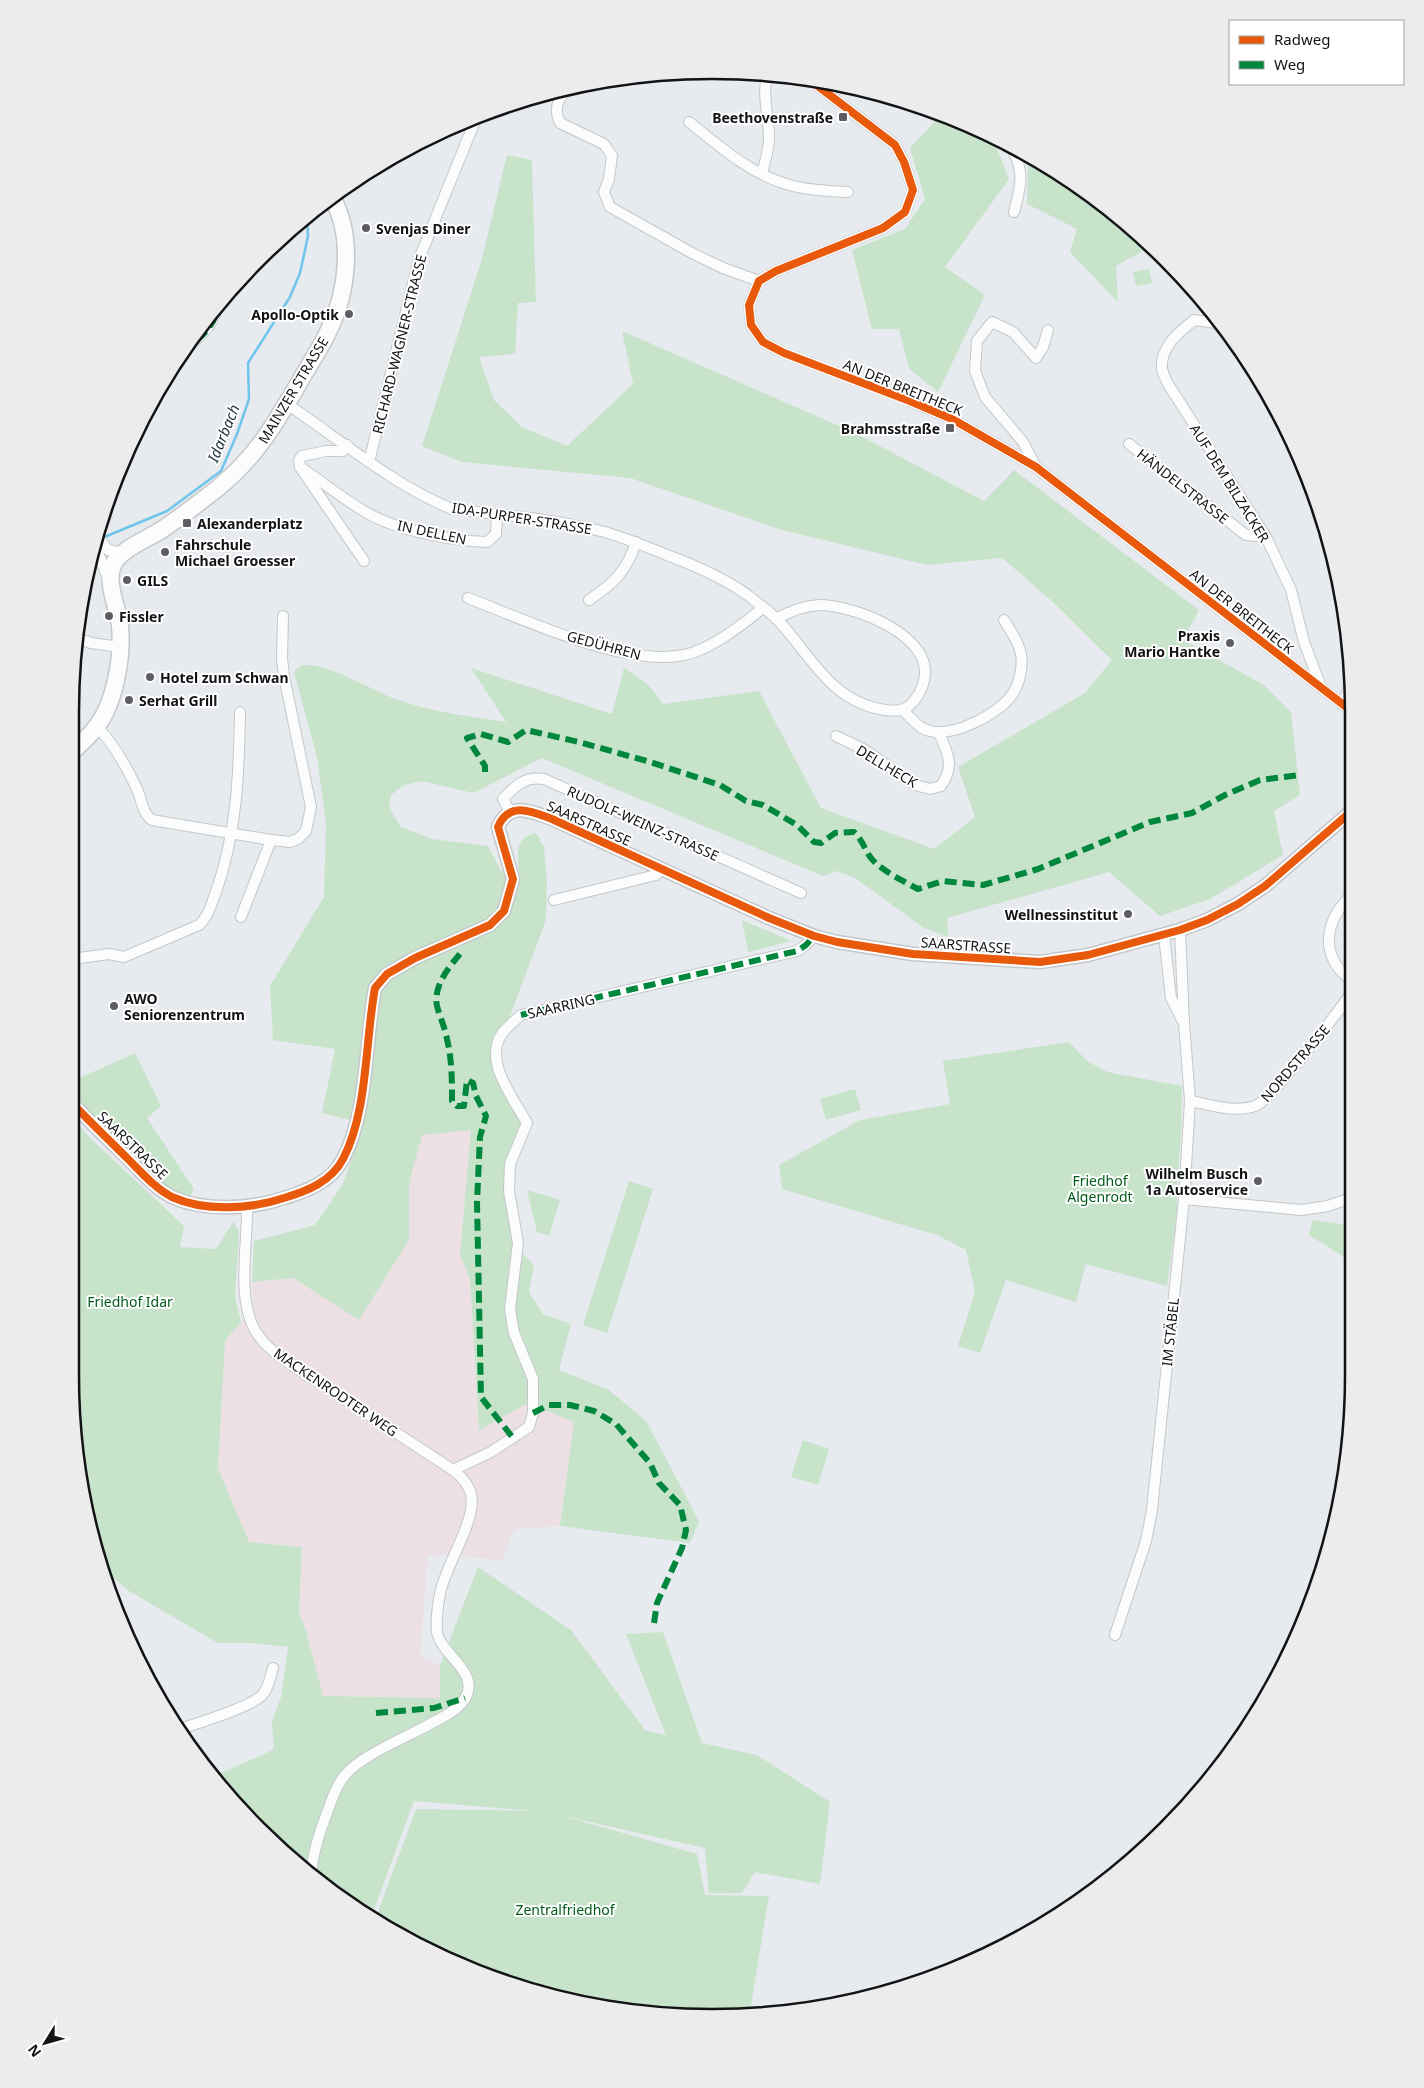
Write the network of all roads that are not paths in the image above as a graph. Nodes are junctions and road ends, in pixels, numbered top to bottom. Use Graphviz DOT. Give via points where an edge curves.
graph roads {
  1 [pos="765,81"];
  2 [pos="824,89"];
  3 [pos="560,97"];
  4 [pos="690,122"];
  5 [pos="473,126"];
  6 [pos="1017,158"];
  7 [pos="762,173"];
  8 [pos="848,192"];
  9 [pos="335,204"];
  10 [pos="1014,212"];
  11 [pos="758,280"];
  12 [pos="1211,323"];
  13 [pos="1048,330"];
  14 [pos="287,404"];
  15 [pos="1129,444"];
  16 [pos="348,445"];
  17 [pos="370,462"];
  18 [pos="300,467"];
  19 [pos="1036,467"];
  20 [pos="497,513"];
  21 [pos="1266,537"];
  22 [pos="102,540"];
  23 [pos="636,542"];
  24 [pos="116,551"];
  25 [pos="99,554"];
  26 [pos="364,561"];
  27 [pos="112,587"];
  28 [pos="468,598"];
  29 [pos="589,600"];
  30 [pos="763,608"];
  31 [pos="283,616"];
  32 [pos="776,618"];
  33 [pos="1004,620"];
  34 [pos="83,640"];
  35 [pos="120,647"];
  36 [pos="1322,688"];
  37 [pos="1345,700"];
  38 [pos="1343,705"];
  39 [pos="904,710"];
  40 [pos="240,712"];
  41 [pos="97,727"];
  42 [pos="939,732"];
  43 [pos="836,736"];
  44 [pos="79,745"];
  45 [pos="510,812"];
  46 [pos="1345,817"];
  47 [pos="231,834"];
  48 [pos="270,840"];
  49 [pos="660,868"];
  50 [pos="801,893"];
  51 [pos="554,900"];
  52 [pos="1345,903"];
  53 [pos="241,917"];
  54 [pos="1180,930"];
  55 [pos="1164,935"];
  56 [pos="814,936"];
  57 [pos="79,958"];
  58 [pos="1345,974"];
  59 [pos="1345,1001"];
  60 [pos="1184,1023"];
  61 [pos="1190,1101"];
  62 [pos="79,1110"];
  63 [pos="1184,1198"];
  64 [pos="1345,1201"];
  65 [pos="247,1206"];
  66 [pos="453,1470"];
  67 [pos="1115,1635"];
  68 [pos="273,1668"];
  69 [pos="185,1727"];
  70 [pos="312,1866"];
  1 -- 7 [label="street" via="769,138"];
  2 -- 11 [label="street" via="895,145 913,190 905,212 883,228"];
  3 -- 11 [label="street" via="557,101 560,123 604,144 612,156 604,192 610,207 692,253"];
  4 -- 7 [label="street" via="738,160"];
  5 -- 17 [label="street, RICHARD-WAGNER-STRASSE" via="419,259"];
  6 -- 10 [label="street" via="1021,165 1021,187"];
  7 -- 8 [label="street" via="782,183"];
  9 -- 14 [label="main road, MAINZER STRASSE" via="345,242 341,294 329,331"];
  11 -- 19 [label="street, AN DER BREITHECK" via="749,305 751,325 764,342 784,353 952,419"];
  12 -- 21 [label="street, AUF DEM BILZACKER" via="1194,320 1176,334 1165,352 1162,369 1168,384"];
  13 -- 19 [label="street" via="1036,358 1012,332 992,322 977,341 975,371 985,397 1023,442"];
  14 -- 16 [label="street, IDA-PURPER-STRASSE"];
  14 -- 24 [label="main road, MAINZER STRASSE" via="262,445 242,467 162,529"];
  15 -- 21 [label="street, HÄNDELSTRASSE" via="1246,535"];
  16 -- 17 [label="street, IDA-PURPER-STRASSE"];
  16 -- 18 [label="street" via="343,451 302,456"];
  17 -- 20 [label="street, IDA-PURPER-STRASSE" via="452,509"];
  18 -- 20 [label="street, IN DELLEN" via="365,512 399,527 487,542 496,534"];
  18 -- 26 [label="street"];
  19 -- 36 [label="street, AN DER BREITHECK"];
  20 -- 23 [label="street, IDA-PURPER-STRASSE" via="568,524"];
  21 -- 36 [label="street, AUF DEM BILZACKER" via="1291,590 1304,642"];
  22 -- 24 [label="street"];
  23 -- 29 [label="street" via="626,567 610,586"];
  23 -- 30 [label="street, IDA-PURPER-STRASSE" via="709,571"];
  24 -- 27 [label="main road" via="118,558 110,577"];
  25 -- 27 [label="street"];
  27 -- 35 [label="main road" via="120,625"];
  28 -- 30 [label="street, GEDÜHREN" via="584,642 656,658 686,655 715,642"];
  30 -- 32 [label="street, IDA-PURPER-STRASSE"];
  31 -- 48 [label="street" via="284,676 311,807 306,831 298,839 290,842"];
  32 -- 39 [label="street, IDA-PURPER-STRASSE" via="818,670 845,696 874,708"];
  32 -- 39 [label="street" via="803,607 834,606 858,613 904,636 922,656 925,676 918,696"];
  33 -- 42 [label="street" via="1021,655 1020,678 1014,691 983,718 967,726"];
  34 -- 35 [label="street"];
  35 -- 41 [label="main road" via="110,698"];
  36 -- 38 [label="street, AN DER BREITHECK"];
  37 -- 38 [label="street"];
  39 -- 42 [label="street" via="918,725 928,731"];
  40 -- 47 [label="street" via="236,812"];
  41 -- 44 [label="main road"];
  41 -- 47 [label="street" via="108,738 130,775 148,817 164,823"];
  42 -- 43 [label="street, DELLHECK" via="949,758 949,775 941,786 930,789 915,785 865,750"];
  45 -- 49 [label="street, SAARSTRASSE" via="534,812"];
  45 -- 50 [label="street, RUDOLF-WEINZ-STRASSE" via="503,799 513,788 522,780 544,779"];
  45 -- 65 [label="street, SAARSTRASSE" via="498,827 513,879 504,911 490,926 415,958 387,974 375,988 359,1105 342,1160 314,1187 278,1200"];
  46 -- 54 [label="street, SAARSTRASSE" via="1265,886 1238,904"];
  47 -- 48 [label="street"];
  47 -- 57 [label="street" via="223,873 206,918 199,925 124,957 109,954"];
  48 -- 53 [label="street"];
  49 -- 51 [label="street" via="656,875"];
  49 -- 56 [label="street, SAARSTRASSE"];
  52 -- 58 [label="street" via="1329,927 1329,948"];
  54 -- 55 [label="street, SAARSTRASSE"];
  54 -- 60 [label="street, IM STÄBEL"];
  55 -- 56 [label="street, SAARSTRASSE" via="1088,955 1040,962 913,954"];
  55 -- 60 [label="street, IM STÄBEL" via="1171,998"];
  56 -- 66 [label="street, SAARRING" via="798,951 521,1015 504,1032 495,1054 499,1070 527,1123 510,1164 509,1191 518,1243 510,1309 514,1333 533,1379 533,1413 529,1427 492,1452"];
  59 -- 61 [label="street, NORDSTRASSE" via="1258,1106 1239,1110"];
  60 -- 61 [label="street, IM STÄBEL"];
  61 -- 63 [label="street, IM STÄBEL"];
  62 -- 65 [label="street, SAARSTRASSE" via="143,1174 172,1197 202,1204"];
  63 -- 64 [label="street" via="1302,1210"];
  63 -- 67 [label="street, IM STÄBEL" via="1152,1510 1146,1541"];
  65 -- 66 [label="street, MACKENRODTER WEG" via="245,1300 251,1324 258,1335 274,1352"];
  66 -- 70 [label="street, MACKENRODTER WEG" via="471,1494 470,1516 443,1580 437,1632 446,1651 466,1673 469,1687 465,1698 453,1711 371,1756 347,1773 337,1787"];
  68 -- 69 [label="street" via="262,1696"];
}
